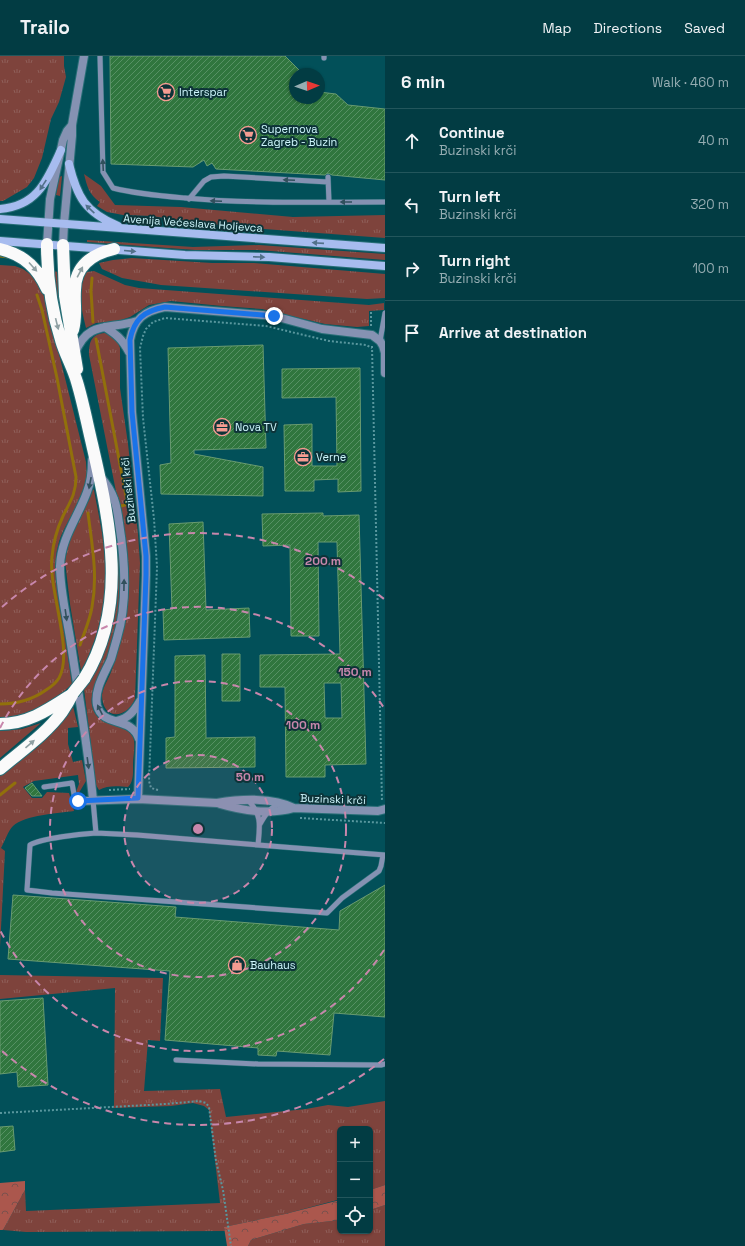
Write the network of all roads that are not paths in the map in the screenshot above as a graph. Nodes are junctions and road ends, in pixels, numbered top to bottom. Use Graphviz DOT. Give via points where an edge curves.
graph roads {
  1 [pos="84,56"];
  2 [pos="100,56"];
  3 [pos="72,126"];
  4 [pos="61,150"];
  5 [pos="69,164"];
  6 [pos="189,199"];
  7 [pos="329,202"];
  8 [pos="385,202"];
  9 [pos="0,209"];
  10 [pos="0,219"];
  11 [pos="48,222"];
  12 [pos="64,224"];
  13 [pos="124,228"];
  14 [pos="0,241"];
  15 [pos="47,244"];
  16 [pos="63,245"];
  17 [pos="385,248"];
  18 [pos="0,249"];
  19 [pos="114,249"];
  20 [pos="385,266"];
  21 [pos="52,301"];
  22 [pos="385,313"];
  23 [pos="137,321"];
  24 [pos="105,327"];
  25 [pos="72,337"];
  26 [pos="380,341"];
  27 [pos="130,353"];
  28 [pos="75,354"];
  29 [pos="385,373"];
  30 [pos="77,381"];
  31 [pos="92,444"];
  32 [pos="99,474"];
  33 [pos="73,693"];
  34 [pos="141,700"];
  35 [pos="117,721"];
  36 [pos="0,724"];
  37 [pos="140,740"];
  38 [pos="0,769"];
  39 [pos="44,786"];
  40 [pos="138,798"];
  41 [pos="93,800"];
  42 [pos="248,800"];
  43 [pos="78,801"];
  44 [pos="217,803"];
  45 [pos="282,803"];
  46 [pos="383,805"];
  47 [pos="294,808"];
  48 [pos="256,811"];
  49 [pos="268,812"];
  50 [pos="260,824"];
  51 [pos="96,833"];
  52 [pos="258,844"];
  53 [pos="384,855"];
  54 [pos="176,1060"];
  55 [pos="385,1064"];
  1 -- 3 [label="street"];
  6 -- 2 [label="lane, one-way" via="113,188 103,172"];
  3 -- 4 [label="street" via="67,131"];
  3 -- 5 [label="street"];
  4 -- 9 [label="main road, one-way" via="46,181 34,196 24,203"];
  4 -- 11 [label="street" via="50,199"];
  5 -- 12 [label="street"];
  13 -- 5 [label="main road, one-way" via="96,215 84,204"];
  7 -- 6 [label="lane, one-way"];
  7 -- 6 [label="lane, one-way" via="328,180 224,176 211,177 204,181"];
  8 -- 7 [label="lane, one-way"];
  10 -- 11 [label="main road, Avenija Većeslava Holjevca"];
  11 -- 12 [label="main road, Avenija Većeslava Holjevca"];
  11 -- 15 [label="street"];
  12 -- 13 [label="main road, Avenija Većeslava Holjevca"];
  12 -- 16 [label="street"];
  17 -- 13 [label="main road, Avenija Većeslava Holjevca, one-way"];
  14 -- 15 [label="main road"];
  15 -- 16 [label="main road"];
  15 -- 21 [label="highway" via="48,279"];
  16 -- 19 [label="main road"];
  16 -- 25 [label="highway" via="65,296"];
  18 -- 21 [label="highway, one-way" via="26,260 39,274"];
  19 -- 20 [label="main road, one-way"];
  25 -- 19 [label="highway, one-way" via="76,317 75,289 78,274 90,259"];
  21 -- 30 [label="highway, one-way" via="61,339"];
  22 -- 26 [label="lane"];
  23 -- 24 [label="street"];
  23 -- 26 [label="street" via="157,308 165,307 274,316 322,329 372,335"];
  23 -- 27 [label="street, Buzinski krči" via="131,333"];
  24 -- 27 [label="street" via="118,335"];
  24 -- 28 [label="street" via="96,328 87,334"];
  25 -- 28 [label="highway"];
  26 -- 29 [label="street" via="385,353"];
  27 -- 34 [label="street, Buzinski krči" via="134,436 146,556"];
  28 -- 30 [label="highway"];
  30 -- 31 [label="highway"];
  31 -- 32 [label="highway"];
  31 -- 41 [label="street, one-way" via="90,483 65,540 60,566"];
  32 -- 33 [label="highway, bridge" via="111,545 113,582 107,619 96,654 84,679"];
  35 -- 32 [label="street, one-way" via="102,715 97,704 99,685 118,637 124,588 122,538 115,501"];
  33 -- 36 [label="highway" via="33,717"];
  38 -- 33 [label="highway, one-way" via="54,722"];
  34 -- 35 [label="street" via="130,715"];
  34 -- 37 [label="street, Buzinski krči"];
  35 -- 37 [label="street" via="132,727"];
  37 -- 40 [label="street, Buzinski krči"];
  39 -- 43 [label="lane" via="72,783 75,800"];
  40 -- 41 [label="street, Buzinski krči"];
  40 -- 44 [label="street, Buzinski krči"];
  41 -- 43 [label="street, Buzinski krči"];
  41 -- 51 [label="lane"];
  42 -- 44 [label="street, Buzinski krči"];
  42 -- 45 [label="street, Buzinski krči"];
  42 -- 48 [label="lane"];
  44 -- 48 [label="street"];
  45 -- 47 [label="street, Buzinski krči"];
  45 -- 49 [label="lane"];
  46 -- 47 [label="street, Buzinski krči" via="378,811"];
  47 -- 49 [label="street"];
  48 -- 49 [label="street"];
  48 -- 50 [label="lane"];
  49 -- 50 [label="lane"];
  50 -- 52 [label="lane"];
  51 -- 52 [label="lane"];
  51 -- 53 [label="lane" via="56,838 30,845 27,890 327,913 342,898 379,871"];
  52 -- 53 [label="lane"];
  54 -- 55 [label="lane" via="258,1064"];
}
